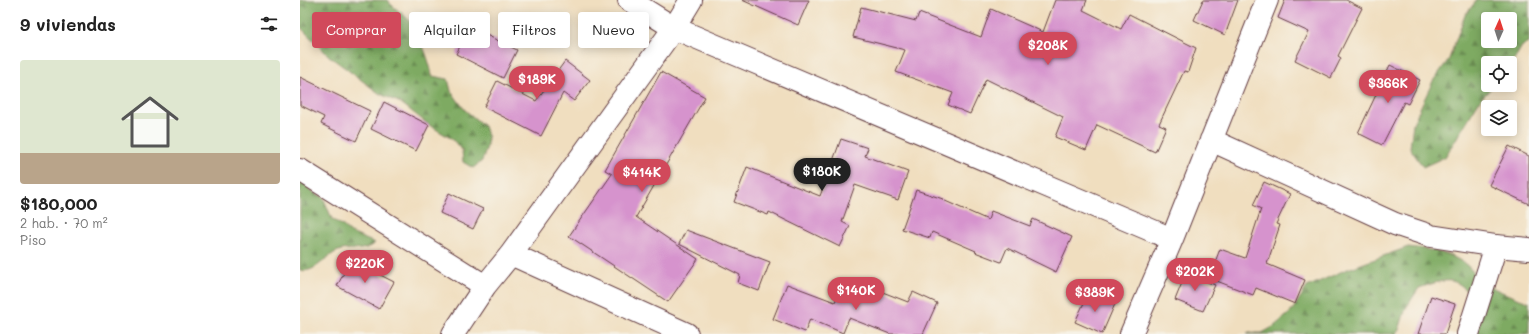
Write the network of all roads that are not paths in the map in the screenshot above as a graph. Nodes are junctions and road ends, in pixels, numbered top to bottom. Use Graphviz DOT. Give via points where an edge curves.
graph roads {
  1 [pos="628,0"];
  2 [pos="691,0"];
  3 [pos="1267,0"];
  4 [pos="674,28"];
  5 [pos="1211,140"];
  6 [pos="300,170"];
  7 [pos="1172,239"];
  8 [pos="1496,246"];
  9 [pos="1529,249"];
  10 [pos="511,254"];
  11 [pos="485,286"];
  12 [pos="453,334"];
  13 [pos="687,334"];
  14 [pos="1131,334"];
  15 [pos="1468,334"];
  1 -- 4 [label="street"];
  2 -- 4 [label="street"];
  3 -- 5 [label="street"];
  4 -- 7 [label="street"];
  4 -- 10 [label="street"];
  5 -- 7 [label="street"];
  5 -- 8 [label="street" via="1395,224 1431,236"];
  6 -- 11 [label="street"];
  7 -- 14 [label="street"];
  8 -- 9 [label="street"];
  8 -- 15 [label="street"];
  10 -- 11 [label="street"];
  10 -- 13 [label="street"];
  11 -- 12 [label="street"];
}
